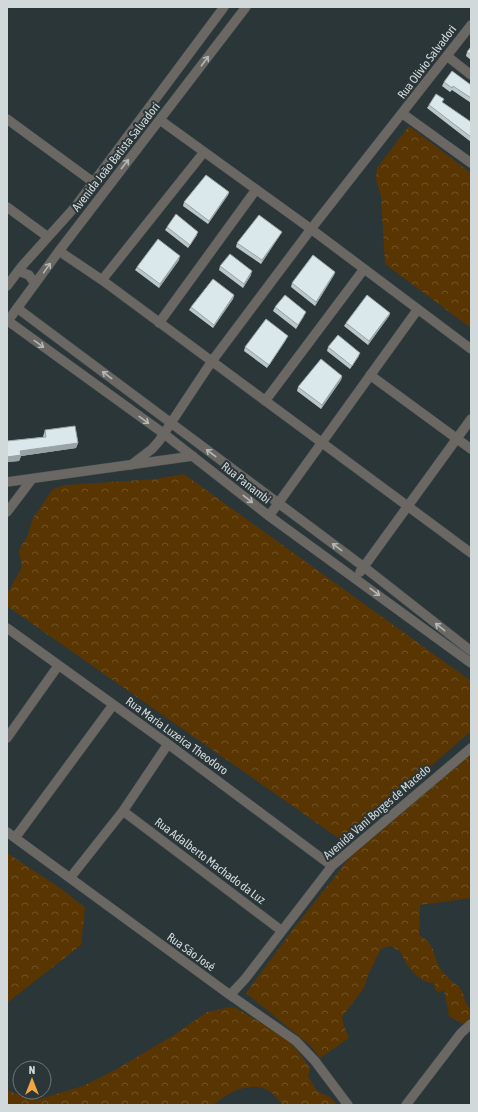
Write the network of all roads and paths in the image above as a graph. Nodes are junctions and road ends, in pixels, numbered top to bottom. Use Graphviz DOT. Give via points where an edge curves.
graph roads {
  1 [pos="224,7"];
  2 [pos="246,7"];
  3 [pos="471,25"];
  4 [pos="447,56"];
  5 [pos="471,75"];
  6 [pos="403,114"];
  7 [pos="7,119"];
  8 [pos="160,120"];
  9 [pos="204,152"];
  10 [pos="471,163"];
  11 [pos="93,182"];
  12 [pos="256,191"];
  13 [pos="7,207"];
  14 [pos="311,229"];
  15 [pos="48,237"];
  16 [pos="59,250"];
  17 [pos="364,269"];
  18 [pos="18,271"];
  19 [pos="102,280"];
  20 [pos="35,284"];
  21 [pos="7,286"];
  22 [pos="17,308"];
  23 [pos="418,309"];
  24 [pos="7,321"];
  25 [pos="159,322"];
  26 [pos="471,349"];
  27 [pos="212,361"];
  28 [pos="370,375"];
  29 [pos="266,401"];
  30 [pos="471,419"];
  31 [pos="170,423"];
  32 [pos="163,434"];
  33 [pos="456,438"];
  34 [pos="321,442"];
  35 [pos="471,449"];
  36 [pos="193,456"];
  37 [pos="131,465"];
  38 [pos="32,479"];
  39 [pos="7,482"];
  40 [pos="278,503"];
  41 [pos="408,506"];
  42 [pos="7,512"];
  43 [pos="269,516"];
  44 [pos="471,553"];
  45 [pos="364,567"];
  46 [pos="356,578"];
  47 [pos="7,628"];
  48 [pos="471,651"];
  49 [pos="471,663"];
  50 [pos="58,666"];
  51 [pos="114,704"];
  52 [pos="7,738"];
  53 [pos="168,744"];
  54 [pos="471,748"];
  55 [pos="123,811"];
  56 [pos="7,832"];
  57 [pos="15,838"];
  58 [pos="332,866"];
  59 [pos="70,878"];
  60 [pos="282,931"];
  61 [pos="230,995"];
  62 [pos="470,1026"];
  63 [pos="348,1105"];
  64 [pos="406,1105"];
  1 -- 11 [label="street, Avenida João Batista Salvadori"];
  8 -- 2 [label="street, Avenida João Batista Salvadori, one-way"];
  3 -- 4 [label="street, Rua Olivio Salvadori"];
  4 -- 5 [label="street"];
  4 -- 6 [label="street, Rua Olivio Salvadori"];
  6 -- 10 [label="street"];
  6 -- 14 [label="street, Rua Olivio Salvadori"];
  7 -- 11 [label="street"];
  8 -- 9 [label="street"];
  16 -- 8 [label="street, Avenida João Batista Salvadori, one-way"];
  9 -- 12 [label="street"];
  9 -- 19 [label="street"];
  11 -- 15 [label="street, Avenida João Batista Salvadori"];
  12 -- 14 [label="street"];
  12 -- 25 [label="street"];
  13 -- 15 [label="street"];
  14 -- 17 [label="street"];
  14 -- 27 [label="street, Rua Olivio Salvadori"];
  15 -- 18 [label="street, Avenida João Batista Salvadori"];
  16 -- 19 [label="street"];
  20 -- 16 [label="street, Avenida João Batista Salvadori, one-way"];
  17 -- 23 [label="street"];
  17 -- 29 [label="street"];
  18 -- 20 [label="street" via="29,275"];
  18 -- 21 [label="street, Avenida João Batista Salvadori"];
  19 -- 25 [label="street"];
  20 -- 22 [label="street, Avenida João Batista Salvadori"];
  22 -- 24 [label="street, Avenida João Batista Salvadori"];
  31 -- 22 [label="street, Rua Panambi, one-way"];
  23 -- 26 [label="street"];
  23 -- 28 [label="street"];
  24 -- 32 [label="street, Rua Panambi, one-way"];
  25 -- 27 [label="street"];
  27 -- 29 [label="street"];
  27 -- 31 [label="street, Rua Olivio Salvadori"];
  28 -- 33 [label="street"];
  28 -- 34 [label="street"];
  29 -- 34 [label="street"];
  30 -- 33 [label="street"];
  31 -- 32 [label="street, Rua Olivio Salvadori"];
  40 -- 31 [label="street, Rua Panambi, one-way"];
  32 -- 36 [label="street, Rua Panambi"];
  32 -- 37 [label="street, Rua Olivio Salvadori" via="152,449"];
  33 -- 35 [label="street"];
  33 -- 41 [label="street"];
  34 -- 40 [label="street"];
  34 -- 41 [label="street"];
  36 -- 37 [label="street"];
  36 -- 43 [label="street, Rua Panambi, one-way"];
  37 -- 38 [label="street"];
  38 -- 39 [label="street"];
  38 -- 42 [label="street"];
  40 -- 43 [label="street"];
  45 -- 40 [label="street, Rua Panambi, one-way"];
  41 -- 44 [label="street"];
  41 -- 45 [label="street"];
  43 -- 46 [label="street, Rua Panambi"];
  45 -- 46 [label="street"];
  48 -- 45 [label="street, Rua Panambi, one-way"];
  46 -- 49 [label="street, Rua Panambi, one-way"];
  47 -- 50 [label="street, Rua Maria Luzeica Theodoro"];
  50 -- 51 [label="street, Rua Maria Luzeica Theodoro"];
  50 -- 52 [label="street"];
  51 -- 53 [label="street, Rua Maria Luzeica Theodoro"];
  51 -- 57 [label="street"];
  53 -- 55 [label="street"];
  53 -- 58 [label="street, Rua Maria Luzeica Theodoro"];
  54 -- 58 [label="street, Avenida Vani Borges de Macedo"];
  55 -- 59 [label="street"];
  55 -- 60 [label="street, Rua Adalberto Machado da Luz"];
  56 -- 57 [label="street, Rua São José"];
  57 -- 59 [label="street, Rua São José"];
  58 -- 60 [label="street, Avenida Vani Borges de Macedo"];
  59 -- 61 [label="street, Rua São José"];
  60 -- 61 [label="street, Avenida Vani Borges de Macedo"];
  61 -- 63 [label="street, Rua São José" via="296,1041 315,1060"];
  62 -- 64 [label="street" via="461,1033"];
}
